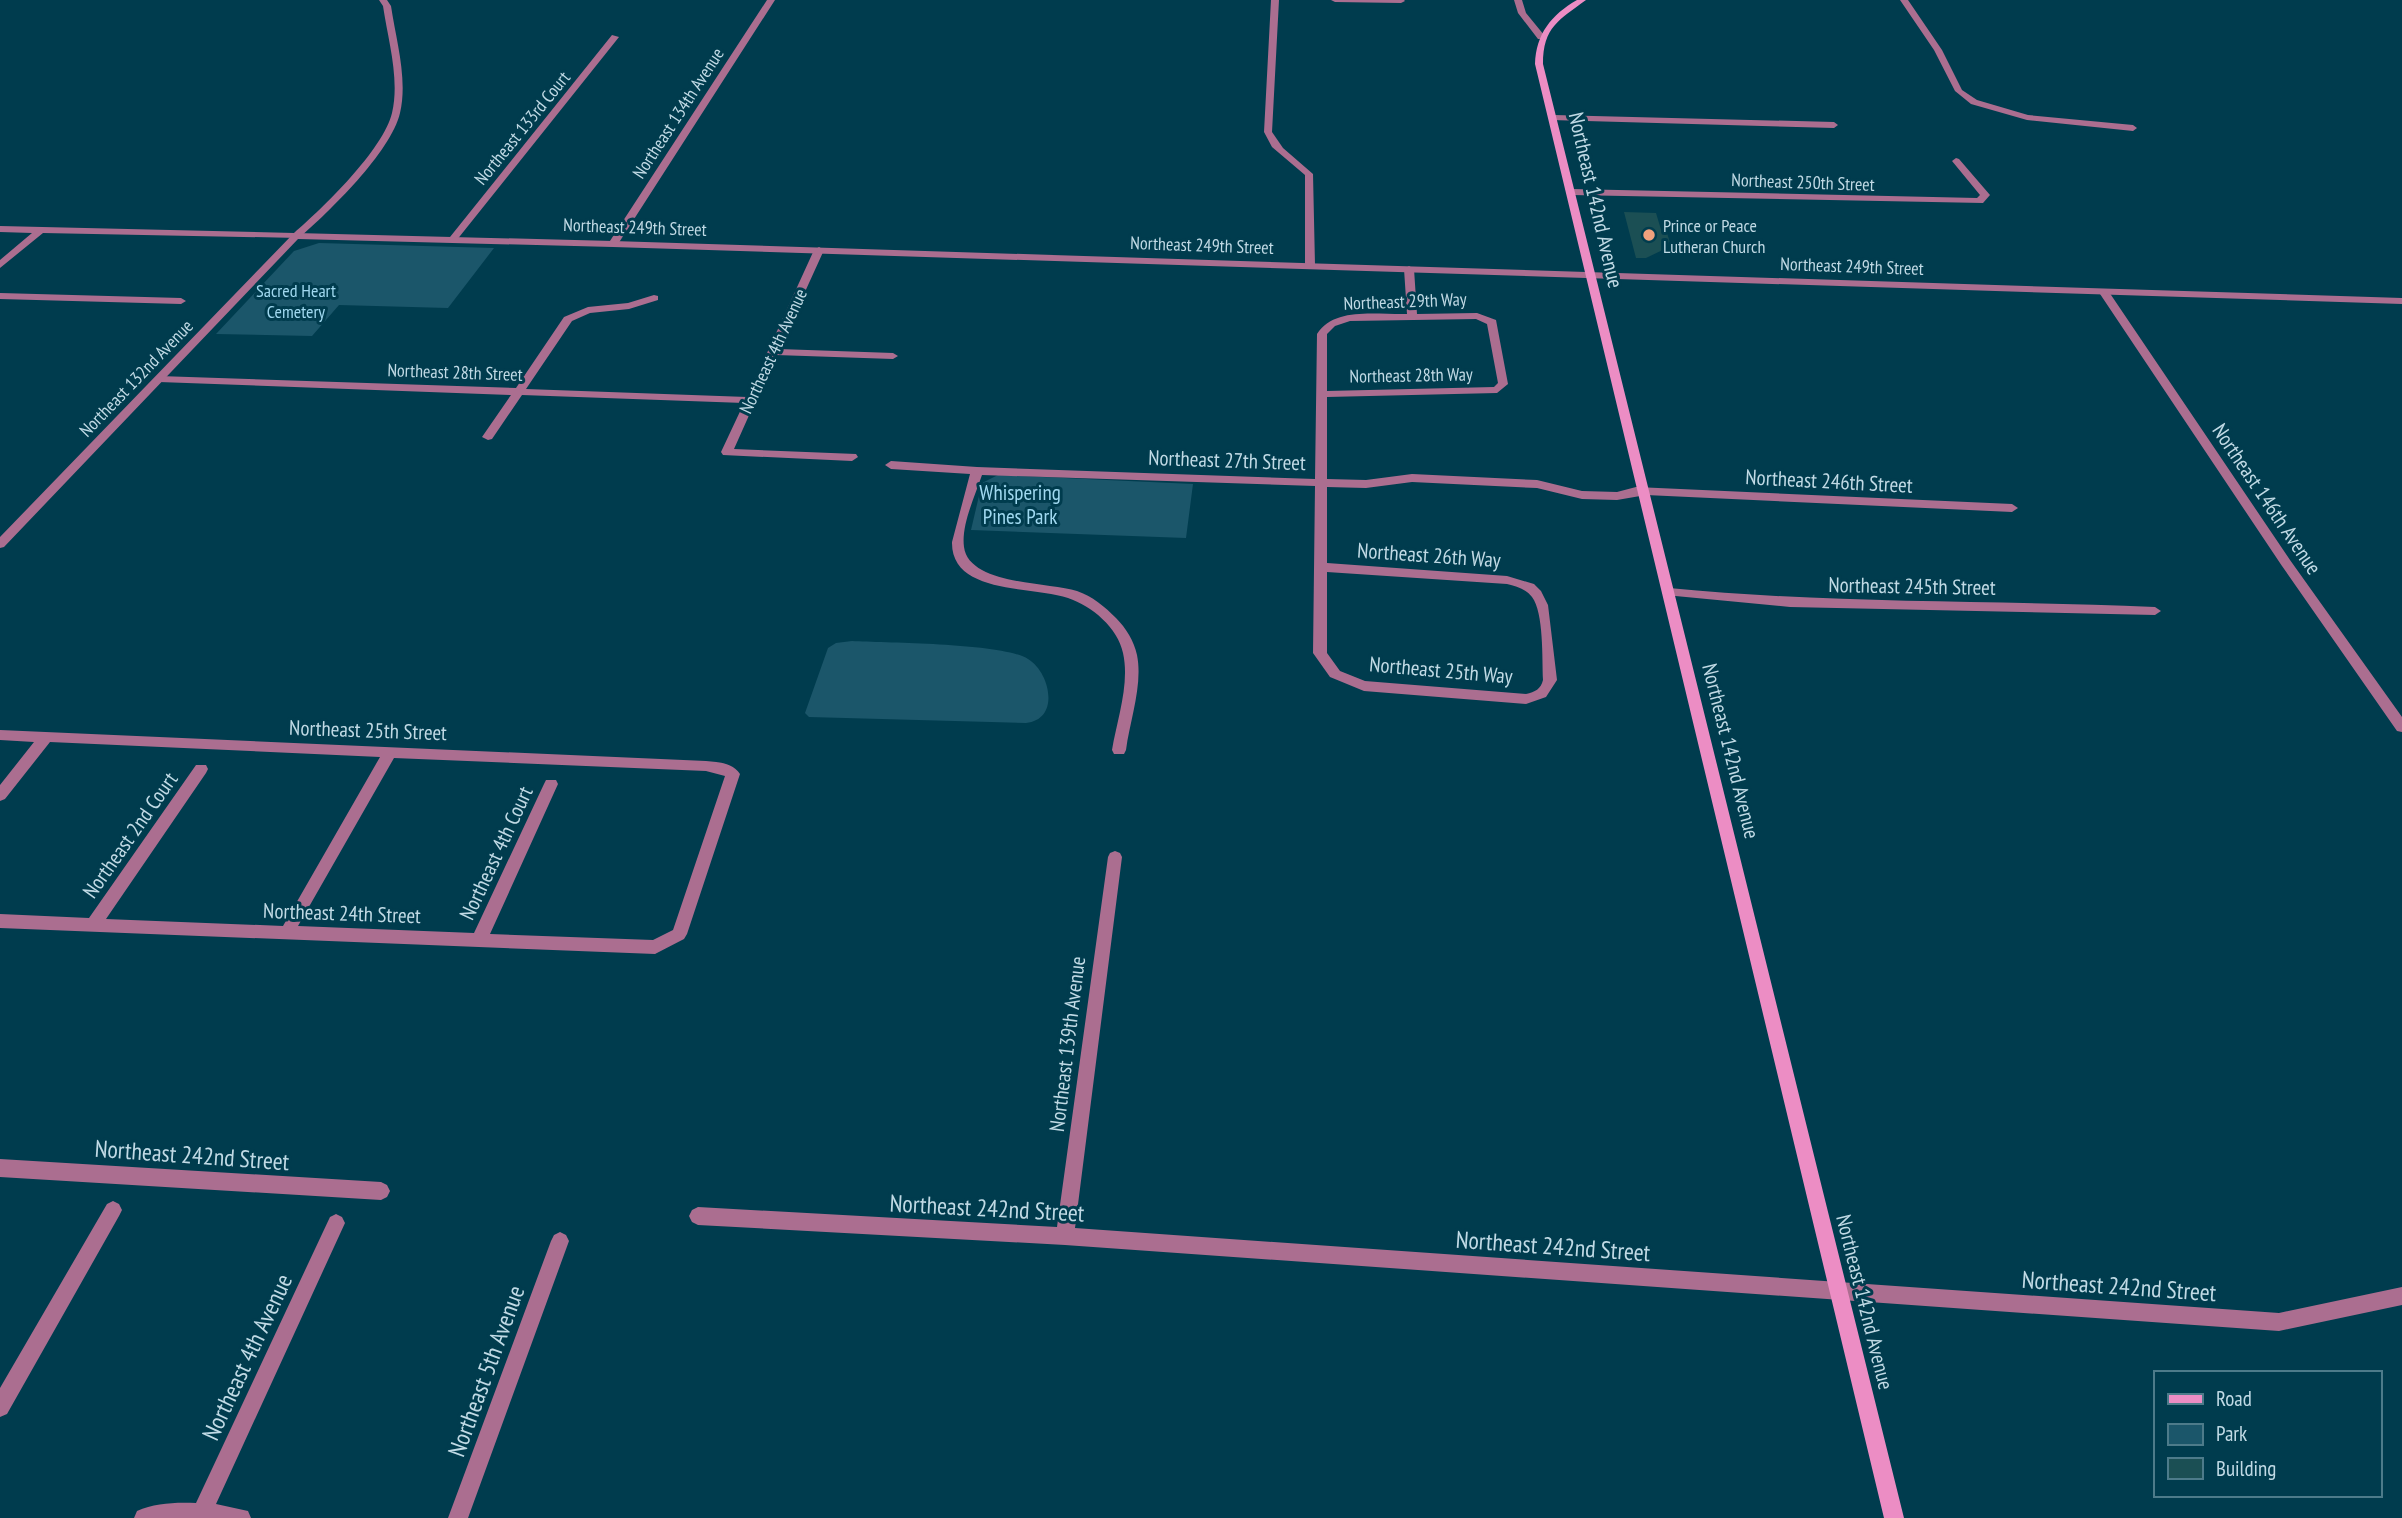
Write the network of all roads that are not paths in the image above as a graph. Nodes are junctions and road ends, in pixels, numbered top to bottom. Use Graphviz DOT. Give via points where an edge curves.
graph roads {
  1 [pos="383,0"];
  2 [pos="771,0"];
  3 [pos="1275,0"];
  4 [pos="1335,0"];
  5 [pos="1518,0"];
  6 [pos="1582,0"];
  7 [pos="1904,0"];
  8 [pos="1401,1"];
  9 [pos="615,37"];
  10 [pos="1541,37"];
  11 [pos="1554,118"];
  12 [pos="1834,125"];
  13 [pos="2133,128"];
  14 [pos="1956,161"];
  15 [pos="1572,192"];
  16 [pos="0,229"];
  17 [pos="41,230"];
  18 [pos="296,236"];
  19 [pos="453,239"];
  20 [pos="613,244"];
  21 [pos="819,250"];
  22 [pos="0,265"];
  23 [pos="1310,265"];
  24 [pos="1409,269"];
  25 [pos="1590,275"];
  26 [pos="2103,291"];
  27 [pos="0,296"];
  28 [pos="654,298"];
  29 [pos="181,301"];
  30 [pos="2402,301"];
  31 [pos="1412,317"];
  32 [pos="772,352"];
  33 [pos="893,356"];
  34 [pos="159,379"];
  35 [pos="1500,388"];
  36 [pos="518,392"];
  37 [pos="1322,394"];
  38 [pos="750,400"];
  39 [pos="488,437"];
  40 [pos="852,457"];
  41 [pos="891,465"];
  42 [pos="977,471"];
  43 [pos="1322,483"];
  44 [pos="1644,492"];
  45 [pos="2012,508"];
  46 [pos="0,544"];
  47 [pos="1321,567"];
  48 [pos="1669,592"];
  49 [pos="2155,611"];
  50 [pos="1544,693"];
  51 [pos="2402,727"];
  52 [pos="0,735"];
  53 [pos="46,737"];
  54 [pos="1119,750"];
  55 [pos="390,752"];
  56 [pos="201,769"];
  57 [pos="551,784"];
  58 [pos="0,795"];
  59 [pos="1115,857"];
  60 [pos="0,921"];
  61 [pos="93,925"];
  62 [pos="287,932"];
  63 [pos="679,934"];
  64 [pos="479,940"];
  65 [pos="0,1168"];
  66 [pos="381,1191"];
  67 [pos="113,1210"];
  68 [pos="698,1216"];
  69 [pos="336,1223"];
  70 [pos="1065,1236"];
  71 [pos="560,1241"];
  72 [pos="1839,1290"];
  73 [pos="2402,1296"];
  74 [pos="0,1407"];
  75 [pos="202,1512"];
  76 [pos="145,1518"];
  77 [pos="241,1518"];
  78 [pos="458,1518"];
  79 [pos="1894,1518"];
  1 -- 18 [label="street, Northeast 132nd Avenue" via="397,91 394,122 375,153"];
  2 -- 20 [label="street, Northeast 134th Avenue"];
  3 -- 23 [label="street" via="1268,132 1278,149 1309,174"];
  4 -- 8 [label="street"];
  5 -- 10 [label="street"];
  6 -- 10 [label="main road" via="1555,18"];
  7 -- 13 [label="street" via="1959,91 1974,102 2027,117"];
  9 -- 19 [label="street, Northeast 133rd Court"];
  10 -- 11 [label="main road, Northeast 142nd Avenue" via="1539,64"];
  11 -- 12 [label="street"];
  11 -- 15 [label="main road, Northeast 142nd Avenue"];
  14 -- 15 [label="street, Northeast 250th Street" via="1985,195 1980,201"];
  15 -- 25 [label="main road, Northeast 142nd Avenue"];
  16 -- 17 [label="street, Northeast 249th Street"];
  17 -- 18 [label="street, Northeast 249th Street"];
  17 -- 22 [label="street"];
  18 -- 19 [label="street, Northeast 249th Street"];
  18 -- 34 [label="street, Northeast 132nd Avenue"];
  19 -- 20 [label="street, Northeast 249th Street"];
  20 -- 21 [label="street, Northeast 249th Street"];
  21 -- 23 [label="street, Northeast 249th Street"];
  21 -- 32 [label="street, Northeast 4th Avenue"];
  23 -- 24 [label="street, Northeast 249th Street"];
  24 -- 25 [label="street, Northeast 249th Street"];
  24 -- 31 [label="street"];
  25 -- 26 [label="street, Northeast 249th Street"];
  25 -- 44 [label="main road, Northeast 142nd Avenue"];
  26 -- 30 [label="street, Northeast 249th Street"];
  26 -- 51 [label="street, Northeast 146th Avenue"];
  27 -- 29 [label="street"];
  28 -- 36 [label="street" via="572,316"];
  31 -- 35 [label="street, Northeast 29th Way" via="1483,317 1493,326"];
  31 -- 37 [label="street, Northeast 29th Way" via="1345,319 1330,324 1322,334"];
  32 -- 33 [label="street"];
  32 -- 38 [label="street, Northeast 4th Avenue"];
  34 -- 36 [label="street, Northeast 28th Street"];
  34 -- 46 [label="street, Northeast 132nd Avenue"];
  35 -- 37 [label="street, Northeast 28th Way"];
  36 -- 38 [label="street, Northeast 28th Street"];
  36 -- 39 [label="street"];
  37 -- 43 [label="street"];
  38 -- 40 [label="street, Northeast 4th Avenue" via="727,452"];
  41 -- 42 [label="street, Northeast 27th Street"];
  42 -- 43 [label="street, Northeast 27th Street"];
  42 -- 54 [label="street" via="959,536 961,560 984,578 1074,595 1102,611 1122,633 1131,660"];
  43 -- 44 [label="street, Northeast 27th Street" via="1412,478 1537,484 1582,495"];
  43 -- 47 [label="street"];
  44 -- 45 [label="street, Northeast 246th Street"];
  44 -- 48 [label="main road, Northeast 142nd Avenue"];
  47 -- 50 [label="street, Northeast 26th Way" via="1507,580 1533,590 1542,602 1550,680"];
  47 -- 50 [label="street, Northeast 25th Way" via="1320,653 1335,674 1364,686 1526,699"];
  48 -- 49 [label="street, Northeast 245th Street" via="1847,605"];
  48 -- 72 [label="main road, Northeast 142nd Avenue"];
  52 -- 53 [label="street, Northeast 25th Street"];
  53 -- 55 [label="street, Northeast 25th Street"];
  53 -- 58 [label="street"];
  55 -- 62 [label="street"];
  55 -- 63 [label="street, Northeast 25th Street" via="706,766 733,774"];
  56 -- 61 [label="street, Northeast 2nd Court"];
  57 -- 64 [label="street, Northeast 4th Court"];
  59 -- 70 [label="street, Northeast 139th Avenue"];
  60 -- 61 [label="street, Northeast 24th Street"];
  61 -- 62 [label="street, Northeast 24th Street"];
  62 -- 64 [label="street, Northeast 24th Street"];
  63 -- 64 [label="street, Northeast 24th Street" via="656,947"];
  65 -- 66 [label="street, Northeast 242nd Street"];
  67 -- 74 [label="street"];
  68 -- 70 [label="street, Northeast 242nd Street"];
  69 -- 75 [label="street, Northeast 4th Avenue"];
  70 -- 72 [label="street, Northeast 242nd Street"];
  71 -- 78 [label="street, Northeast 5th Avenue"];
  72 -- 73 [label="street, Northeast 242nd Street" via="2279,1322"];
  72 -- 79 [label="main road, Northeast 142nd Avenue"];
  75 -- 76 [label="street"];
  75 -- 77 [label="street"];
}
